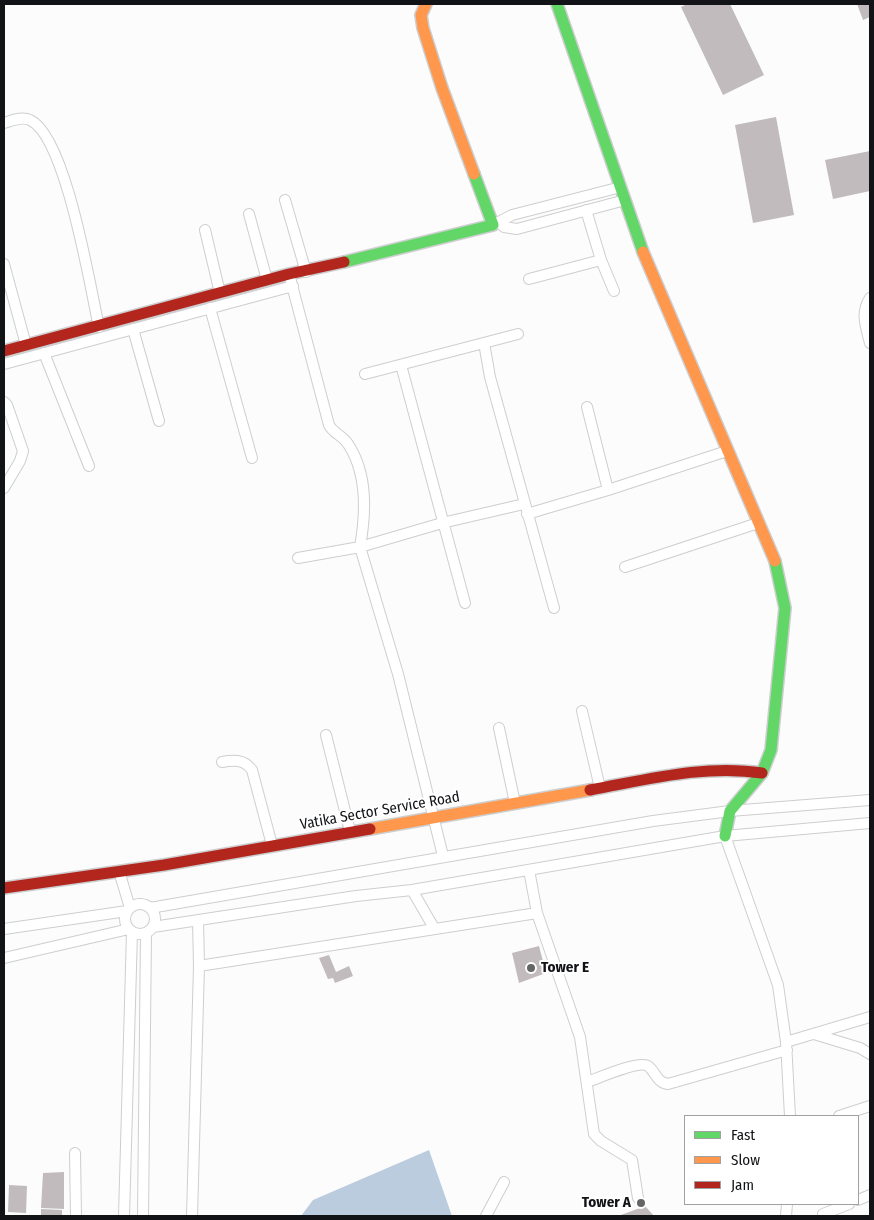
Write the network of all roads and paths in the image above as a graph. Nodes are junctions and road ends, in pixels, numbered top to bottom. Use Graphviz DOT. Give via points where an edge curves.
graph roads {
  1 [pos="426,4"];
  2 [pos="557,4"];
  3 [pos="4,123"];
  4 [pos="621,187"];
  5 [pos="285,200"];
  6 [pos="625,200"];
  7 [pos="586,210"];
  8 [pos="249,214"];
  9 [pos="497,224"];
  10 [pos="205,230"];
  11 [pos="601,260"];
  12 [pos="4,264"];
  13 [pos="306,272"];
  14 [pos="289,274"];
  15 [pos="267,280"];
  16 [pos="529,280"];
  17 [pos="293,286"];
  18 [pos="614,291"];
  19 [pos="220,293"];
  20 [pos="870,298"];
  21 [pos="210,308"];
  22 [pos="99,326"];
  23 [pos="133,329"];
  24 [pos="518,334"];
  25 [pos="484,343"];
  26 [pos="870,343"];
  27 [pos="26,346"];
  28 [pos="4,351"];
  29 [pos="44,353"];
  30 [pos="4,364"];
  31 [pos="401,364"];
  32 [pos="365,374"];
  33 [pos="4,402"];
  34 [pos="587,407"];
  35 [pos="158,421"];
  36 [pos="728,451"];
  37 [pos="252,458"];
  38 [pos="89,466"];
  39 [pos="4,488"];
  40 [pos="608,490"];
  41 [pos="525,509"];
  42 [pos="442,523"];
  43 [pos="758,523"];
  44 [pos="360,547"];
  45 [pos="298,558"];
  46 [pos="625,567"];
  47 [pos="465,603"];
  48 [pos="554,608"];
  49 [pos="582,711"];
  50 [pos="499,728"];
  51 [pos="326,735"];
  52 [pos="222,762"];
  53 [pos="762,773"];
  54 [pos="600,788"];
  55 [pos="870,800"];
  56 [pos="515,803"];
  57 [pos="730,811"];
  58 [pos="433,817"];
  59 [pos="870,823"];
  60 [pos="350,830"];
  61 [pos="725,836"];
  62 [pos="272,845"];
  63 [pos="443,856"];
  64 [pos="529,870"];
  65 [pos="119,871"];
  66 [pos="4,888"];
  67 [pos="412,890"];
  68 [pos="150,908"];
  69 [pos="128,909"];
  70 [pos="537,913"];
  71 [pos="198,920"];
  72 [pos="434,928"];
  73 [pos="4,929"];
  74 [pos="130,930"];
  75 [pos="149,930"];
  76 [pos="4,958"];
  77 [pos="199,966"];
  78 [pos="870,1017"];
  79 [pos="813,1034"];
  80 [pos="787,1046"];
  81 [pos="870,1054"];
  82 [pos="587,1082"];
  83 [pos="870,1106"];
  84 [pos="790,1115"];
  85 [pos="842,1115"];
  86 [pos="75,1153"];
  87 [pos="504,1182"];
  88 [pos="638,1198"];
  89 [pos="846,1205"];
  90 [pos="823,1215"];
  91 [pos="76,1216"];
  92 [pos="124,1216"];
  93 [pos="143,1216"];
  94 [pos="192,1216"];
  95 [pos="486,1216"];
  1 -- 9 [label="street" via="421,16 423,28 442,88"];
  2 -- 4 [label="street"];
  3 -- 22 [label="street" via="27,118 51,145 67,187"];
  4 -- 6 [label="street"];
  4 -- 9 [label="street" via="512,215"];
  5 -- 13 [label="street"];
  6 -- 7 [label="street"];
  6 -- 36 [label="street" via="641,248"];
  7 -- 9 [label="street" via="517,229"];
  7 -- 11 [label="street"];
  8 -- 15 [label="street"];
  9 -- 13 [label="street"];
  10 -- 19 [label="street"];
  11 -- 16 [label="street"];
  11 -- 18 [label="street"];
  12 -- 27 [label="street"];
  13 -- 14 [label="street"];
  14 -- 15 [label="street"];
  14 -- 17 [label="street"];
  15 -- 19 [label="street"];
  17 -- 21 [label="street"];
  17 -- 44 [label="street" via="329,425 347,442 360,472 365,502"];
  19 -- 22 [label="street"];
  20 -- 26 [label="street" via="865,305 864,319"];
  21 -- 23 [label="street"];
  21 -- 37 [label="street"];
  22 -- 27 [label="street"];
  23 -- 29 [label="street"];
  23 -- 35 [label="street"];
  24 -- 25 [label="street"];
  25 -- 31 [label="street"];
  25 -- 41 [label="street"];
  27 -- 28 [label="street"];
  29 -- 30 [label="street"];
  29 -- 38 [label="street"];
  31 -- 32 [label="street"];
  31 -- 42 [label="street"];
  33 -- 39 [label="street" via="23,451"];
  34 -- 40 [label="street"];
  36 -- 40 [label="street"];
  36 -- 43 [label="street"];
  40 -- 41 [label="street"];
  41 -- 42 [label="street"];
  41 -- 48 [label="street"];
  42 -- 44 [label="street"];
  42 -- 47 [label="street"];
  43 -- 46 [label="street"];
  43 -- 53 [label="street" via="775,558 786,608 771,750"];
  44 -- 45 [label="street"];
  44 -- 58 [label="street" via="398,674"];
  49 -- 54 [label="street"];
  50 -- 56 [label="street"];
  51 -- 60 [label="street"];
  52 -- 62 [label="street" via="244,762 252,770"];
  53 -- 54 [label="street, Vatika Sector Service Road" via="725,770"];
  53 -- 57 [label="street"];
  54 -- 56 [label="street, Vatika Sector Service Road"];
  55 -- 57 [label="street"];
  56 -- 58 [label="street, Vatika Sector Service Road"];
  57 -- 61 [label="street"];
  57 -- 63 [label="street"];
  58 -- 60 [label="street, Vatika Sector Service Road"];
  58 -- 63 [label="street"];
  59 -- 61 [label="street"];
  60 -- 62 [label="street, Vatika Sector Service Road"];
  61 -- 64 [label="street"];
  61 -- 80 [label="street" via="778,985"];
  62 -- 65 [label="street, Vatika Sector Service Road"];
  63 -- 68 [label="street"];
  64 -- 67 [label="street"];
  64 -- 70 [label="street"];
  65 -- 66 [label="street, Vatika Sector Service Road"];
  65 -- 69 [label="street"];
  67 -- 71 [label="street"];
  67 -- 72 [label="street"];
  68 -- 69 [label="street" via="142,904"];
  68 -- 75 [label="street" via="155,916"];
  69 -- 73 [label="street"];
  69 -- 74 [label="street" via="125,920"];
  70 -- 72 [label="street"];
  70 -- 82 [label="street" via="580,1037"];
  71 -- 75 [label="street"];
  71 -- 77 [label="street"];
  72 -- 77 [label="street"];
  74 -- 75 [label="street"];
  74 -- 76 [label="street"];
  74 -- 92 [label="street"];
  75 -- 93 [label="street"];
  77 -- 94 [label="street"];
  78 -- 79 [label="street"];
  79 -- 80 [label="street"];
  79 -- 81 [label="street"];
  80 -- 82 [label="street" via="668,1084 658,1081 649,1067 640,1064"];
  80 -- 84 [label="street"];
  82 -- 88 [label="street" via="594,1134 632,1160"];
  83 -- 85 [label="street"];
  86 -- 91 [label="street"];
  87 -- 95 [label="street"];
  89 -- 90 [label="street"];
}
